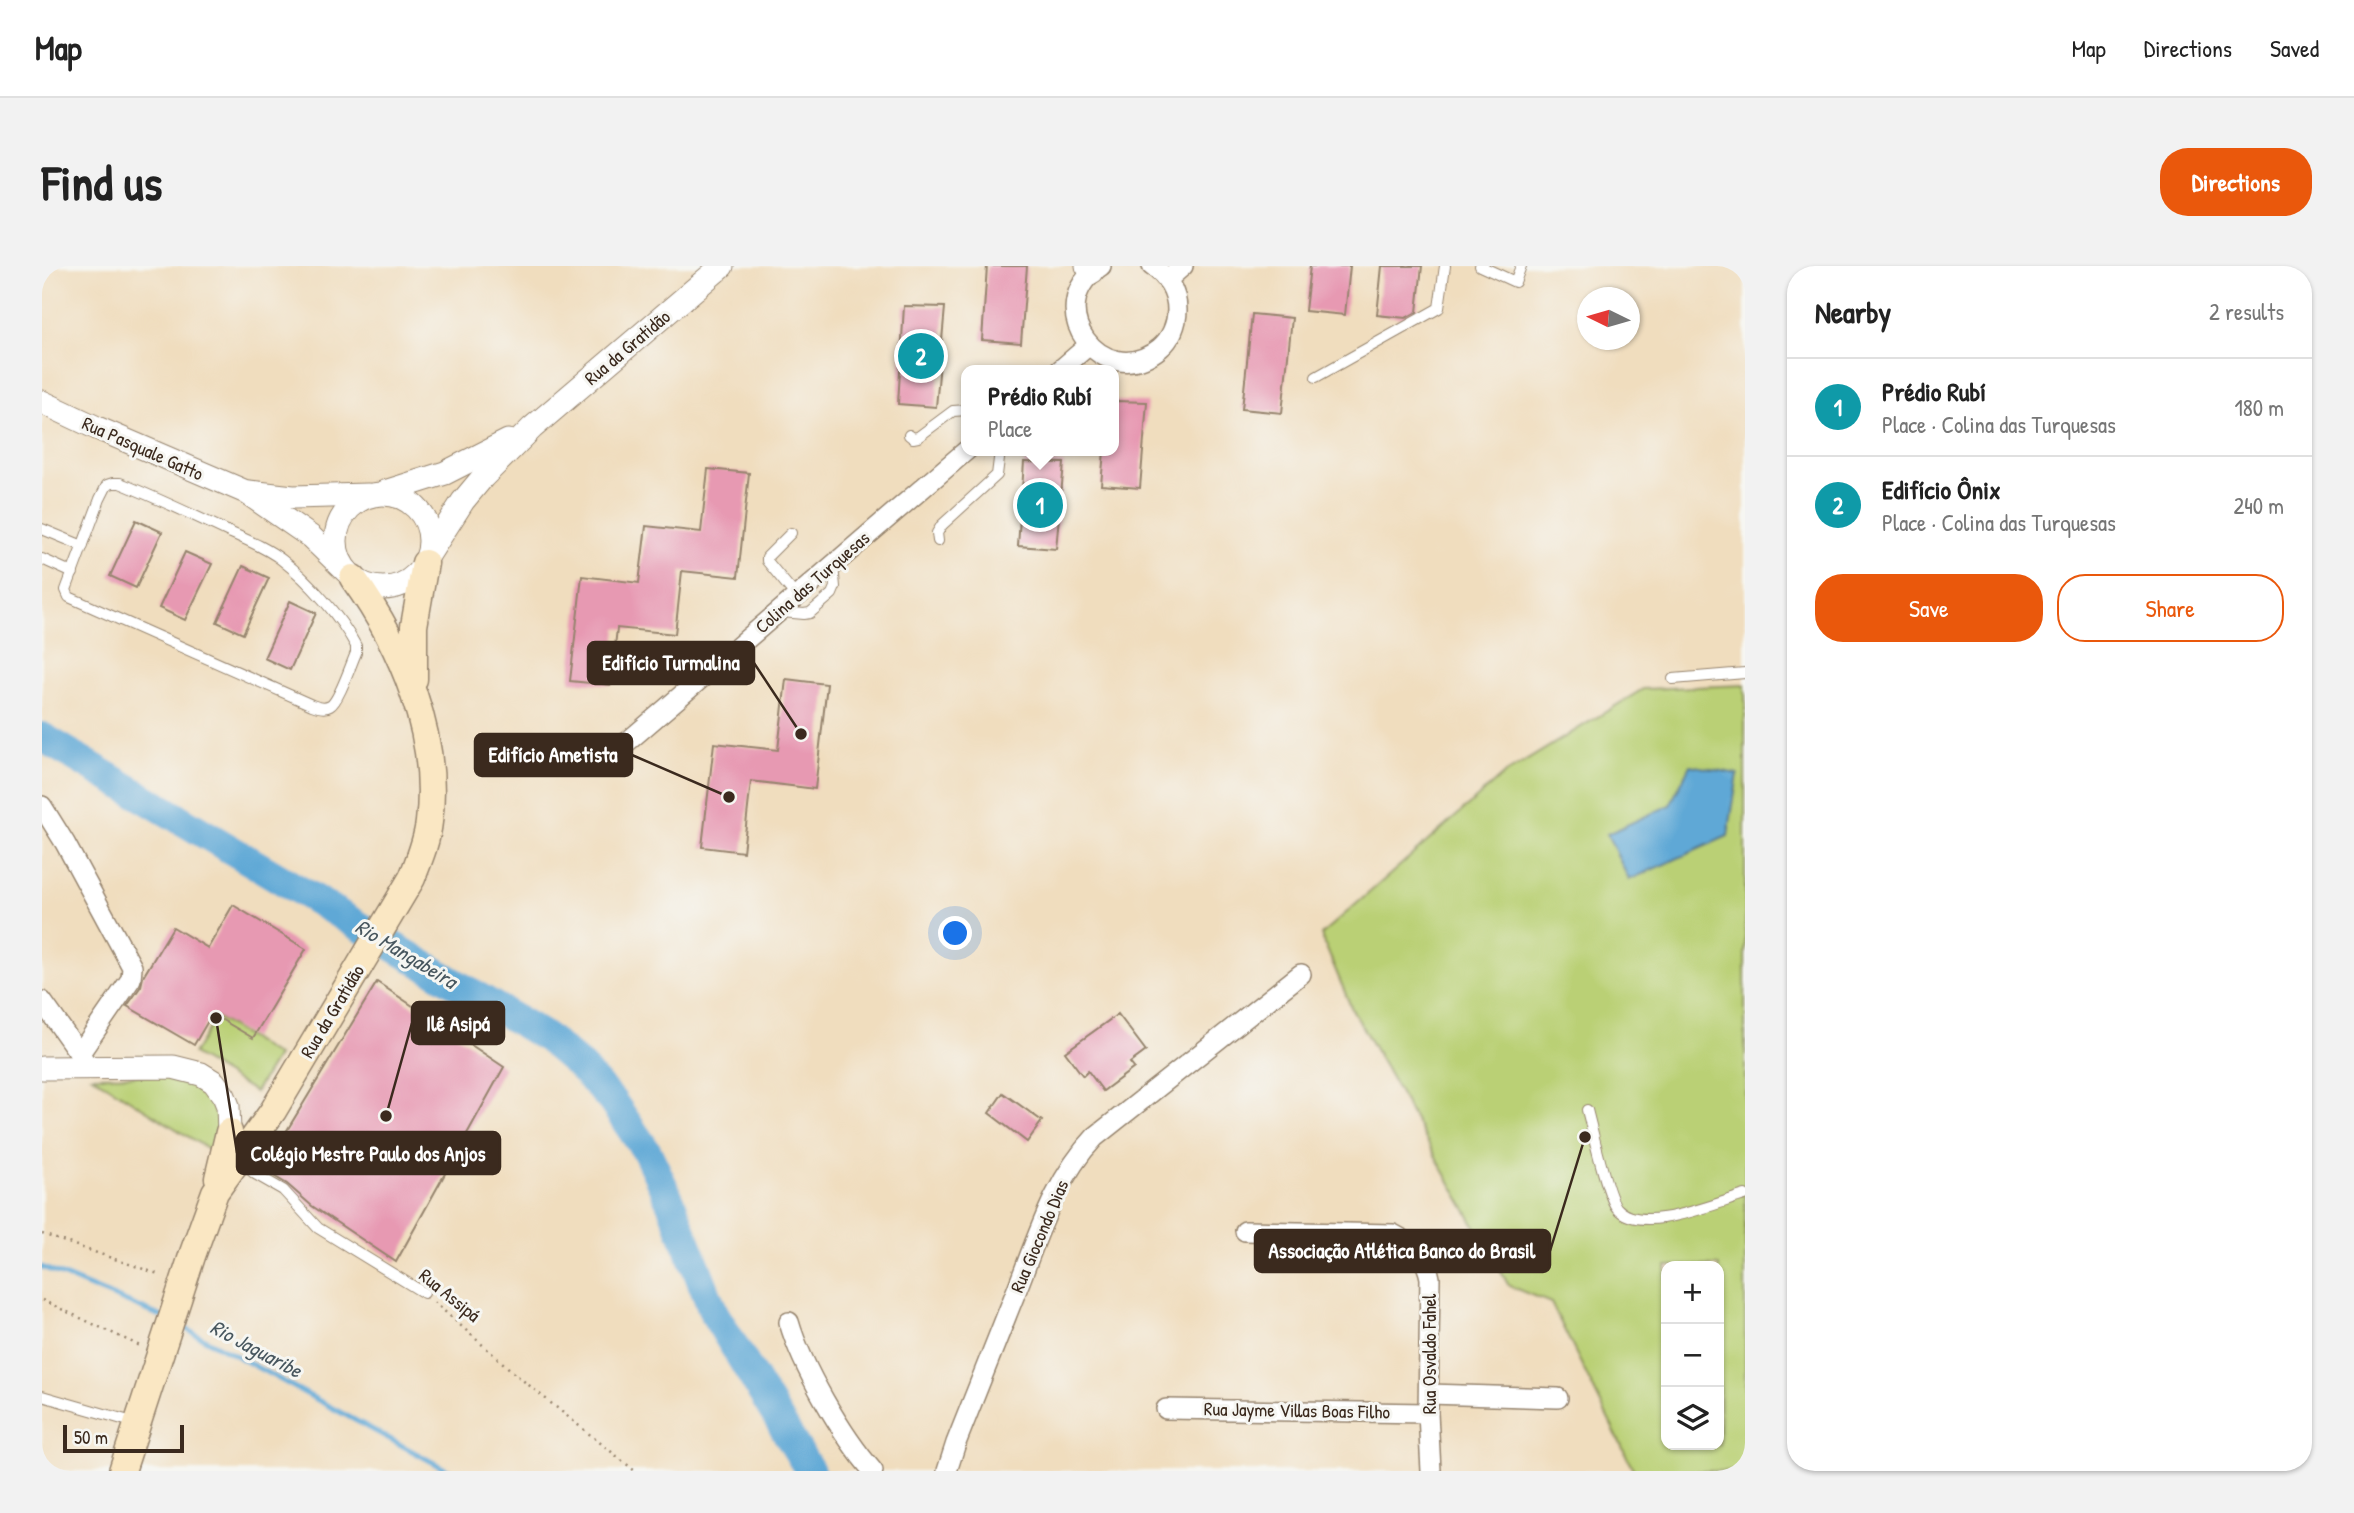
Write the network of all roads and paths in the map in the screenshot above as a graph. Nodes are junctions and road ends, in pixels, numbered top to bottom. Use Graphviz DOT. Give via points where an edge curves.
graph roads {
  1 [pos="722,266"];
  2 [pos="1152,266"];
  3 [pos="1183,266"];
  4 [pos="1445,266"];
  5 [pos="1480,266"];
  6 [pos="1521,266"];
  7 [pos="1093,268"];
  8 [pos="1167,280"];
  9 [pos="1089,345"];
  10 [pos="1066,365"];
  11 [pos="1316,377"];
  12 [pos="42,402"];
  13 [pos="961,410"];
  14 [pos="532,428"];
  15 [pos="909,435"];
  16 [pos="961,455"];
  17 [pos="999,456"];
  18 [pos="246,492"];
  19 [pos="376,494"];
  20 [pos="42,529"];
  21 [pos="791,533"];
  22 [pos="938,541"];
  23 [pos="83,546"];
  24 [pos="42,559"];
  25 [pos="427,559"];
  26 [pos="833,564"];
  27 [pos="73,573"];
  28 [pos="350,575"];
  29 [pos="796,596"];
  30 [pos="778,611"];
  31 [pos="1745,673"];
  32 [pos="1673,679"];
  33 [pos="414,695"];
  34 [pos="626,743"];
  35 [pos="42,806"];
  36 [pos="1301,974"];
  37 [pos="42,1001"];
  38 [pos="84,1060"];
  39 [pos="42,1068"];
  40 [pos="1587,1110"];
  41 [pos="229,1132"];
  42 [pos="237,1158"];
  43 [pos="215,1192"];
  44 [pos="1745,1195"];
  45 [pos="1245,1231"];
  46 [pos="42,1234"];
  47 [pos="173,1277"];
  48 [pos="424,1293"];
  49 [pos="42,1300"];
  50 [pos="789,1322"];
  51 [pos="161,1352"];
  52 [pos="42,1396"];
  53 [pos="1558,1398"];
  54 [pos="1429,1404"];
  55 [pos="1166,1409"];
  56 [pos="136,1423"];
  57 [pos="122,1471"];
  58 [pos="635,1471"];
  59 [pos="873,1471"];
  60 [pos="947,1471"];
  61 [pos="1431,1471"];
  1 -- 14 [label="street, Rua da Gratidão"];
  2 -- 8 [label="street"];
  3 -- 8 [label="street"];
  4 -- 11 [label="lane" via="1439,307"];
  5 -- 6 [label="lane" via="1515,282"];
  7 -- 9 [label="street" via="1077,295 1075,308 1081,334"];
  8 -- 9 [label="street" via="1175,295 1174,329 1152,355 1119,361 1102,356"];
  9 -- 10 [label="street"];
  12 -- 18 [label="street, Rua Pasquale Gatto"];
  13 -- 15 [label="lane" via="953,411 918,437"];
  14 -- 19 [label="street, Rua da Gratidão" via="445,473"];
  14 -- 25 [label="street, Rua da Gratidão" via="463,501"];
  16 -- 26 [label="street, Colina das Turquesas"];
  17 -- 22 [label="lane" via="997,475 942,525"];
  18 -- 19 [label="street, Rua Pasquale Gatto" via="293,497"];
  18 -- 28 [label="street, Rua Pasquale Gatto" via="311,537"];
  19 -- 25 [label="street" via="405,498 424,516 431,541"];
  19 -- 28 [label="street" via="358,500 338,526 339,558"];
  20 -- 23 [label="lane"];
  21 -- 29 [label="lane" via="767,561"];
  23 -- 27 [label="lane"];
  23 -- 27 [label="lane" via="107,485 120,483 280,558 320,596 352,639 356,653 336,699 322,708 69,597 66,590"];
  24 -- 27 [label="lane"];
  25 -- 28 [label="street" via="416,575 392,587 365,585"];
  25 -- 33 [label="main road, Rua da Gratidão" via="414,626"];
  26 -- 29 [label="street, Colina das Turquesas"];
  26 -- 30 [label="lane" via="832,594 810,613"];
  28 -- 33 [label="main road, Rua da Gratidão" via="388,632"];
  29 -- 30 [label="street, Colina das Turquesas"];
  30 -- 34 [label="street, Colina das Turquesas"];
  31 -- 32 [label="lane"];
  33 -- 42 [label="main road, Rua da Gratidão" via="430,771 429,825 412,878 273,1111"];
  35 -- 38 [label="street" via="132,967 131,979"];
  36 -- 60 [label="street, Rua Giocondo Dias" via="1080,1153 1045,1216"];
  37 -- 38 [label="street"];
  38 -- 39 [label="street"];
  38 -- 41 [label="street" via="173,1067 201,1074 221,1090 228,1106"];
  40 -- 44 [label="lane" via="1611,1194 1617,1208 1630,1217 1643,1221 1664,1218"];
  41 -- 42 [label="street"];
  41 -- 43 [label="main road"];
  42 -- 43 [label="main road, Rua da Gratidão"];
  42 -- 48 [label="lane, Rua Assipá" via="283,1189 318,1228"];
  43 -- 47 [label="main road, Rua da Gratidão"];
  45 -- 54 [label="street, Rua Osvaldo Fahel" via="1393,1234 1418,1251 1430,1278"];
  46 -- 47 [label="path"];
  47 -- 51 [label="main road, Rua da Gratidão"];
  48 -- 58 [label="path, Rua Assipá"];
  49 -- 51 [label="path"];
  50 -- 59 [label="street" via="801,1356 851,1443"];
  51 -- 56 [label="main road, Rua da Gratidão"];
  52 -- 56 [label="lane"];
  53 -- 54 [label="street, Rua Jayme Villas Boas Filho"];
  54 -- 55 [label="street, Rua Jayme Villas Boas Filho" via="1409,1411"];
  54 -- 61 [label="street, Rua Osvaldo Fahel"];
  56 -- 57 [label="main road, Rua da Gratidão"];
}
